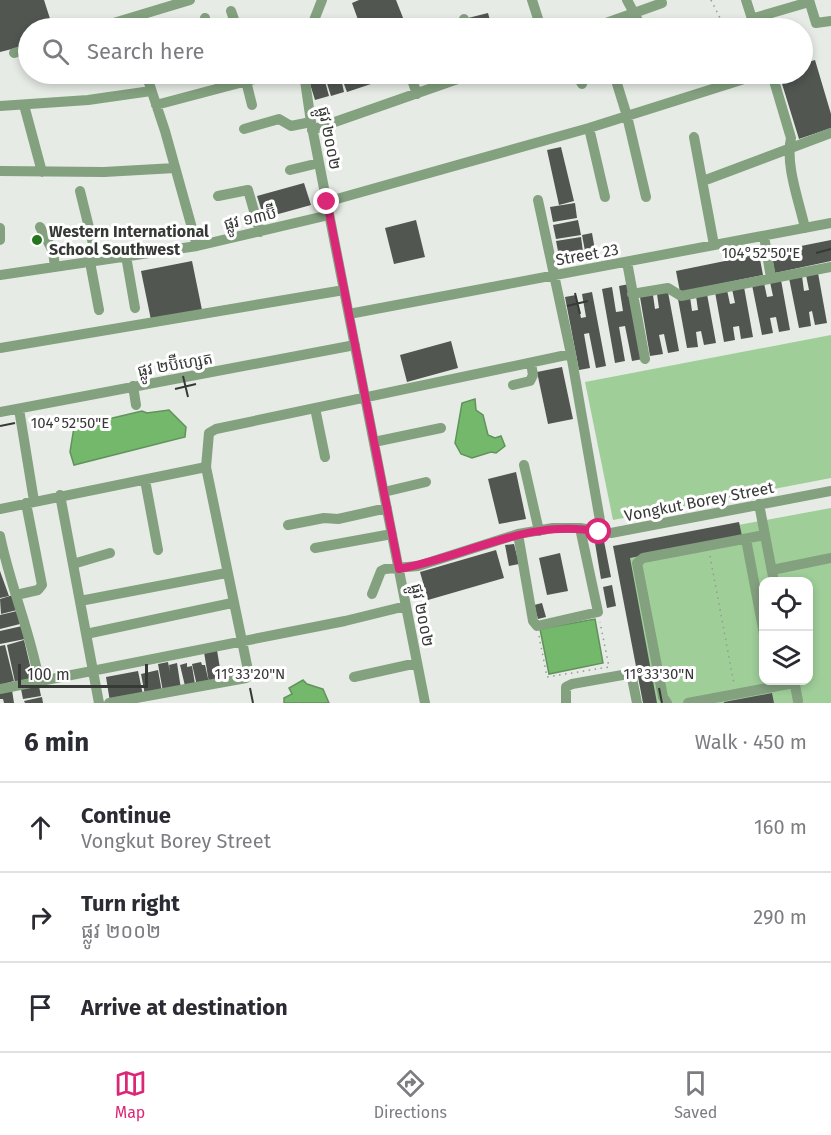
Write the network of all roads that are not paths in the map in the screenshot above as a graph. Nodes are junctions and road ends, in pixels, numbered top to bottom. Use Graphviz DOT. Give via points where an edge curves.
graph roads {
  1 [pos="190,0"];
  2 [pos="322,0"];
  3 [pos="532,0"];
  4 [pos="627,0"];
  5 [pos="746,0"];
  6 [pos="809,1"];
  7 [pos="662,3"];
  8 [pos="231,11"];
  9 [pos="634,14"];
  10 [pos="130,18"];
  11 [pos="233,18"];
  12 [pos="315,18"];
  13 [pos="538,18"];
  14 [pos="623,18"];
  15 [pos="636,18"];
  16 [pos="751,18"];
  17 [pos="766,18"];
  18 [pos="831,21"];
  19 [pos="18,53"];
  20 [pos="14,54"];
  21 [pos="149,84"];
  22 [pos="230,84"];
  23 [pos="251,84"];
  24 [pos="306,84"];
  25 [pos="413,84"];
  26 [pos="444,84"];
  27 [pos="617,84"];
  28 [pos="728,84"];
  29 [pos="775,84"];
  30 [pos="224,86"];
  31 [pos="151,91"];
  32 [pos="417,94"];
  33 [pos="0,105"];
  34 [pos="24,105"];
  35 [pos="156,105"];
  36 [pos="252,105"];
  37 [pos="627,116"];
  38 [pos="312,126"];
  39 [pos="589,128"];
  40 [pos="244,129"];
  41 [pos="831,133"];
  42 [pos="694,137"];
  43 [pos="789,148"];
  44 [pos="319,163"];
  45 [pos="175,168"];
  46 [pos="290,170"];
  47 [pos="0,171"];
  48 [pos="42,172"];
  49 [pos="703,181"];
  50 [pos="80,191"];
  51 [pos="218,196"];
  52 [pos="605,197"];
  53 [pos="646,197"];
  54 [pos="538,200"];
  55 [pos="327,202"];
  56 [pos="329,215"];
  57 [pos="831,223"];
  58 [pos="0,228"];
  59 [pos="40,228"];
  60 [pos="805,228"];
  61 [pos="260,232"];
  62 [pos="764,236"];
  63 [pos="0,240"];
  64 [pos="714,245"];
  65 [pos="197,246"];
  66 [pos="126,256"];
  67 [pos="93,261"];
  68 [pos="627,262"];
  69 [pos="55,267"];
  70 [pos="831,267"];
  71 [pos="0,275"];
  72 [pos="554,275"];
  73 [pos="771,278"];
  74 [pos="344,290"];
  75 [pos="633,294"];
  76 [pos="135,308"];
  77 [pos="99,310"];
  78 [pos="349,314"];
  79 [pos="355,345"];
  80 [pos="0,348"];
  81 [pos="571,354"];
  82 [pos="645,359"];
  83 [pos="531,363"];
  84 [pos="513,385"];
  85 [pos="133,386"];
  86 [pos="365,397"];
  87 [pos="136,405"];
  88 [pos="315,408"];
  89 [pos="19,409"];
  90 [pos="0,412"];
  91 [pos="441,428"];
  92 [pos="374,442"];
  93 [pos="325,457"];
  94 [pos="524,465"];
  95 [pos="206,466"];
  96 [pos="145,480"];
  97 [pos="426,482"];
  98 [pos="831,490"];
  99 [pos="384,492"];
  100 [pos="60,495"];
  101 [pos="30,502"];
  102 [pos="759,504"];
  103 [pos="387,508"];
  104 [pos="0,509"];
  105 [pos="288,525"];
  106 [pos="580,528"];
  107 [pos="539,531"];
  108 [pos="602,532"];
  109 [pos="392,534"];
  110 [pos="518,534"];
  111 [pos="765,535"];
  112 [pos="0,536"];
  113 [pos="746,539"];
  114 [pos="315,548"];
  115 [pos="158,550"];
  116 [pos="110,553"];
  117 [pos="831,558"];
  118 [pos="73,564"];
  119 [pos="399,569"];
  120 [pos="226,573"];
  121 [pos="773,576"];
  122 [pos="372,594"];
  123 [pos="759,594"];
  124 [pos="16,596"];
  125 [pos="80,601"];
  126 [pos="232,603"];
  127 [pos="406,606"];
  128 [pos="86,634"];
  129 [pos="240,640"];
  130 [pos="417,663"];
  131 [pos="93,670"];
  132 [pos="354,677"];
  133 [pos="39,680"];
  134 [pos="769,685"];
  135 [pos="795,685"];
  136 [pos="0,689"];
  137 [pos="798,700"];
  138 [pos="99,703"];
  139 [pos="109,703"];
  140 [pos="425,703"];
  141 [pos="566,703"];
  142 [pos="637,703"];
  143 [pos="667,703"];
  144 [pos="688,703"];
  1 -- 10 [label="street"];
  2 -- 12 [label="street"];
  3 -- 13 [label="street"];
  4 -- 9 [label="street"];
  5 -- 16 [label="street"];
  6 -- 17 [label="street"];
  6 -- 18 [label="street" via="816,23"];
  7 -- 9 [label="street"];
  8 -- 11 [label="street"];
  9 -- 14 [label="street"];
  9 -- 15 [label="street"];
  19 -- 20 [label="street"];
  21 -- 31 [label="street"];
  22 -- 30 [label="street"];
  23 -- 36 [label="street"];
  24 -- 38 [label="street, ផ្លូវ ២០០២"];
  25 -- 32 [label="street"];
  26 -- 32 [label="street"];
  27 -- 37 [label="street"];
  28 -- 37 [label="street"];
  29 -- 43 [label="street" via="791,138"];
  30 -- 35 [label="street"];
  31 -- 34 [label="street"];
  31 -- 35 [label="street"];
  32 -- 38 [label="street"];
  33 -- 34 [label="street"];
  34 -- 48 [label="street"];
  35 -- 45 [label="street"];
  37 -- 39 [label="street"];
  37 -- 53 [label="street"];
  38 -- 40 [label="street" via="291,126 279,119"];
  38 -- 44 [label="street, ផ្លូវ ២០០២"];
  39 -- 52 [label="street"];
  39 -- 55 [label="street"];
  41 -- 43 [label="street"];
  42 -- 49 [label="street"];
  43 -- 49 [label="street"];
  43 -- 60 [label="street"];
  44 -- 46 [label="street"];
  44 -- 55 [label="street, ផ្លូវ ២០០២"];
  45 -- 48 [label="street"];
  45 -- 65 [label="street"];
  47 -- 48 [label="street"];
  49 -- 64 [label="street"];
  50 -- 67 [label="street"];
  51 -- 61 [label="street" via="248,190"];
  54 -- 72 [label="street"];
  55 -- 56 [label="street, ផ្លូវ ២០០២"];
  56 -- 61 [label="street, ផ្លូវ ១៣ប៊ី"];
  56 -- 74 [label="street, ផ្លូវ ២០០២"];
  57 -- 60 [label="street, Street 23"];
  58 -- 63 [label="street"];
  59 -- 69 [label="street" via="53,251"];
  60 -- 62 [label="street, Street 23"];
  61 -- 65 [label="street, ផ្លូវ ១៣ប៊ី"];
  62 -- 64 [label="street, Street 23"];
  62 -- 73 [label="street"];
  64 -- 68 [label="street, Street 23"];
  65 -- 66 [label="street, ផ្លូវ ១៣ប៊ី"];
  66 -- 67 [label="street, ផ្លូវ ១៣ប៊ី"];
  66 -- 76 [label="street"];
  67 -- 69 [label="street, ផ្លូវ ១៣ប៊ី"];
  67 -- 77 [label="street"];
  68 -- 72 [label="street, Street 23"];
  68 -- 75 [label="street"];
  69 -- 71 [label="street, ផ្លូវ ១៣ប៊ី"];
  70 -- 73 [label="street"];
  72 -- 78 [label="street, Street 23"];
  72 -- 81 [label="street"];
  73 -- 75 [label="street" via="681,296 668,288"];
  74 -- 78 [label="street, ផ្លូវ ២០០២"];
  74 -- 80 [label="street"];
  75 -- 82 [label="street"];
  78 -- 79 [label="street, ផ្លូវ ២០០២"];
  79 -- 85 [label="street, ផ្លូវ ២ប៊ីហ្សេត"];
  79 -- 86 [label="street, ផ្លូវ ២០០២"];
  81 -- 83 [label="street"];
  81 -- 108 [label="street"];
  83 -- 84 [label="street" via="530,381"];
  83 -- 86 [label="street"];
  85 -- 87 [label="street"];
  85 -- 89 [label="street, ផ្លូវ ២ប៊ីហ្សេត"];
  86 -- 88 [label="street"];
  86 -- 92 [label="street, ផ្លូវ ២០០២"];
  88 -- 93 [label="street"];
  88 -- 95 [label="street" via="216,429 209,434"];
  89 -- 90 [label="street, ផ្លូវ ២ប៊ីហ្សេត"];
  89 -- 101 [label="street"];
  91 -- 92 [label="street"];
  92 -- 99 [label="street, ផ្លូវ ២០០២"];
  94 -- 107 [label="street"];
  95 -- 96 [label="street"];
  95 -- 120 [label="street"];
  96 -- 100 [label="street"];
  96 -- 115 [label="street"];
  97 -- 99 [label="street"];
  98 -- 102 [label="street, Vongkut Borey Street"];
  99 -- 103 [label="street, ផ្លូវ ២០០២"];
  100 -- 101 [label="street"];
  100 -- 118 [label="street"];
  101 -- 104 [label="street"];
  101 -- 124 [label="street" via="42,585 38,590"];
  102 -- 108 [label="street, Vongkut Borey Street"];
  102 -- 111 [label="street"];
  103 -- 105 [label="street"];
  103 -- 109 [label="street, ផ្លូវ ២០០២"];
  106 -- 107 [label="street, Vongkut Borey Street"];
  106 -- 108 [label="street, Vongkut Borey Street"];
  106 -- 110 [label="street" via="598,612 537,626"];
  107 -- 110 [label="street, Vongkut Borey Street"];
  109 -- 114 [label="street"];
  109 -- 119 [label="street, ផ្លូវ ២០០២"];
  110 -- 119 [label="street, Vongkut Borey Street"];
  111 -- 113 [label="street"];
  111 -- 121 [label="street"];
  112 -- 124 [label="street"];
  113 -- 123 [label="street"];
  113 -- 143 [label="street" via="644,558 637,563"];
  116 -- 118 [label="street"];
  117 -- 121 [label="street"];
  118 -- 125 [label="street"];
  119 -- 122 [label="street, Vongkut Borey Street" via="381,571"];
  119 -- 127 [label="street, ផ្លូវ ២០០២"];
  120 -- 125 [label="street"];
  120 -- 126 [label="street"];
  124 -- 133 [label="street"];
  125 -- 128 [label="street"];
  126 -- 128 [label="street"];
  126 -- 129 [label="street"];
  127 -- 129 [label="street"];
  127 -- 130 [label="street, ផ្លូវ ២០០២"];
  128 -- 131 [label="street"];
  129 -- 131 [label="street"];
  129 -- 139 [label="street" via="249,675 246,678"];
  130 -- 132 [label="street"];
  130 -- 140 [label="street, ផ្លូវ ២០០២"];
  131 -- 133 [label="street"];
  131 -- 138 [label="street"];
  133 -- 136 [label="street"];
  134 -- 144 [label="street"];
  135 -- 137 [label="street"];
  141 -- 142 [label="street" via="566,687 572,684 628,674"];
}
